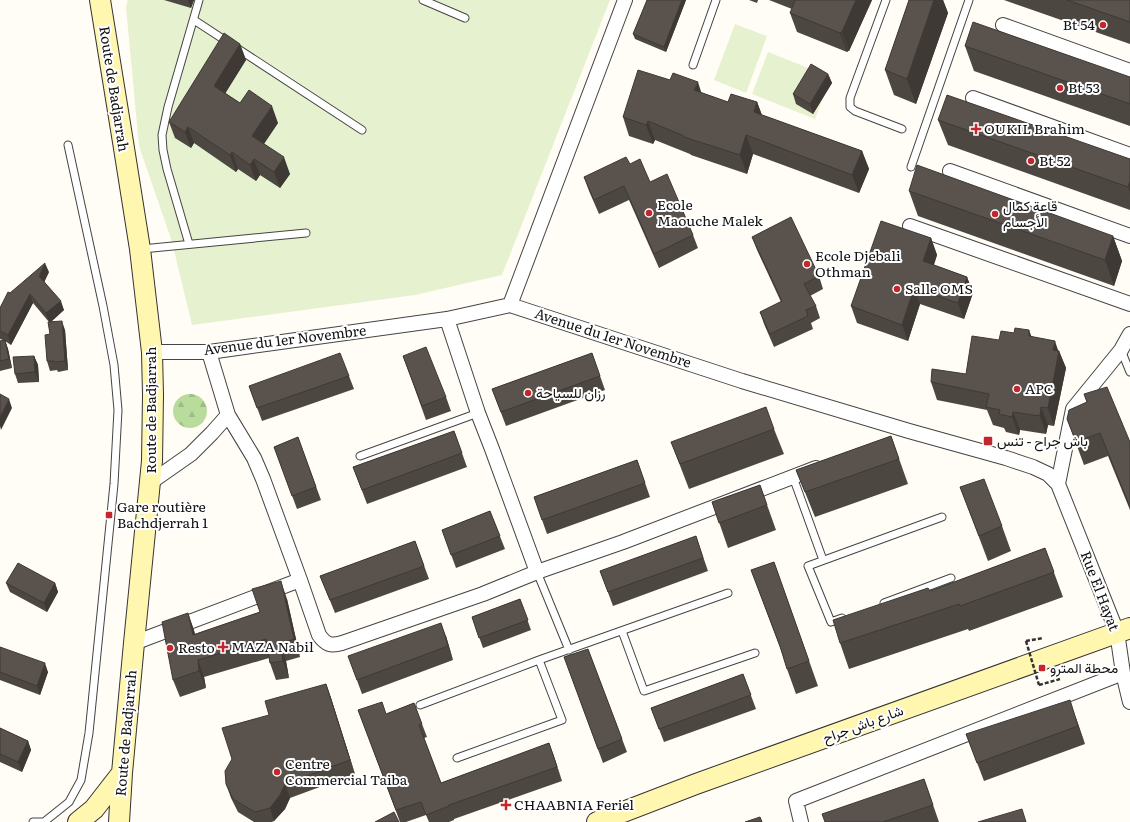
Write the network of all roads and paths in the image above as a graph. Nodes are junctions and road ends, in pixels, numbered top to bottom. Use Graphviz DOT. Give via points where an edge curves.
graph roads {
  1 [pos="100,0"];
  2 [pos="199,0"];
  3 [pos="423,0"];
  4 [pos="625,0"];
  5 [pos="716,0"];
  6 [pos="886,0"];
  7 [pos="969,0"];
  8 [pos="465,18"];
  9 [pos="194,20"];
  10 [pos="1003,25"];
  11 [pos="693,65"];
  12 [pos="1130,71"];
  13 [pos="973,98"];
  14 [pos="902,129"];
  15 [pos="362,130"];
  16 [pos="68,145"];
  17 [pos="1130,155"];
  18 [pos="911,167"];
  19 [pos="950,171"];
  20 [pos="910,226"];
  21 [pos="306,233"];
  22 [pos="1130,236"];
  23 [pos="189,244"];
  24 [pos="140,249"];
  25 [pos="1130,304"];
  26 [pos="510,305"];
  27 [pos="447,319"];
  28 [pos="1130,334"];
  29 [pos="1121,350"];
  30 [pos="152,352"];
  31 [pos="209,352"];
  32 [pos="1130,370"];
  33 [pos="478,413"];
  34 [pos="228,415"];
  35 [pos="909,431"];
  36 [pos="888,440"];
  37 [pos="360,456"];
  38 [pos="830,463"];
  39 [pos="793,477"];
  40 [pos="151,482"];
  41 [pos="1058,484"];
  42 [pos="942,517"];
  43 [pos="823,560"];
  44 [pos="538,572"];
  45 [pos="951,578"];
  46 [pos="300,580"];
  47 [pos="728,593"];
  48 [pos="876,606"];
  49 [pos="846,617"];
  50 [pos="1123,630"];
  51 [pos="622,631"];
  52 [pos="1026,641"];
  53 [pos="134,643"];
  54 [pos="569,650"];
  55 [pos="755,653"];
  56 [pos="539,660"];
  57 [pos="1123,673"];
  58 [pos="1065,678"];
  59 [pos="1130,702"];
  60 [pos="420,705"];
  61 [pos="457,758"];
  62 [pos="122,772"];
  63 [pos="33,822"];
  64 [pos="78,822"];
  65 [pos="119,822"];
  66 [pos="597,822"];
  67 [pos="801,822"];
  1 -- 24 [label="main road, Route de Badjarrah"];
  2 -- 9 [label="lane"];
  3 -- 8 [label="lane"];
  4 -- 26 [label="street"];
  5 -- 11 [label="lane"];
  6 -- 14 [label="lane" via="850,98 850,107"];
  7 -- 18 [label="lane"];
  9 -- 15 [label="lane"];
  9 -- 23 [label="lane" via="162,135 167,169"];
  10 -- 12 [label="street"];
  13 -- 17 [label="street"];
  16 -- 63 [label="lane" via="114,365 118,410 114,484 89,733 81,780 69,802 44,822"];
  19 -- 22 [label="street"];
  20 -- 25 [label="street"];
  21 -- 23 [label="lane"];
  23 -- 24 [label="lane"];
  24 -- 30 [label="main road, Route de Badjarrah"];
  26 -- 27 [label="street, Avenue du 1er Novembre"];
  26 -- 35 [label="street, Avenue du 1er Novembre" via="742,381"];
  27 -- 31 [label="street, Avenue du 1er Novembre"];
  27 -- 33 [label="street"];
  28 -- 29 [label="street"];
  29 -- 32 [label="lane"];
  29 -- 41 [label="street" via="1073,409"];
  30 -- 31 [label="street, Avenue du 1er Novembre"];
  30 -- 40 [label="main road, Route de Badjarrah"];
  31 -- 34 [label="street"];
  33 -- 37 [label="lane"];
  33 -- 44 [label="street"];
  34 -- 40 [label="street" via="191,454"];
  34 -- 46 [label="street" via="254,458"];
  35 -- 36 [label="street"];
  35 -- 41 [label="street, Avenue du 1er Novembre" via="1033,467 1048,474"];
  38 -- 39 [label="street"];
  39 -- 43 [label="lane"];
  39 -- 44 [label="street"];
  40 -- 53 [label="main road, Route de Badjarrah"];
  41 -- 50 [label="street, Rue El Hayat"];
  42 -- 43 [label="lane"];
  43 -- 49 [label="lane" via="808,566 831,622"];
  44 -- 46 [label="street" via="483,594 335,645 323,641 319,635"];
  44 -- 54 [label="lane"];
  45 -- 48 [label="lane"];
  46 -- 53 [label="street"];
  47 -- 51 [label="lane"];
  50 -- 57 [label="street, Rue El Hayat"];
  50 -- 66 [label="main road, شارع باش جراح"];
  51 -- 54 [label="lane"];
  51 -- 55 [label="lane" via="644,691"];
  52 -- 58 [label="path, bridge" via="1040,685"];
  53 -- 62 [label="main road, Route de Badjarrah"];
  54 -- 56 [label="lane"];
  56 -- 60 [label="lane"];
  56 -- 61 [label="lane" via="562,720"];
  57 -- 59 [label="street, Rue El Hayat"];
  57 -- 67 [label="street" via="796,801"];
  62 -- 64 [label="main road" via="94,809"];
  62 -- 65 [label="main road, Route de Badjarrah"];
}
